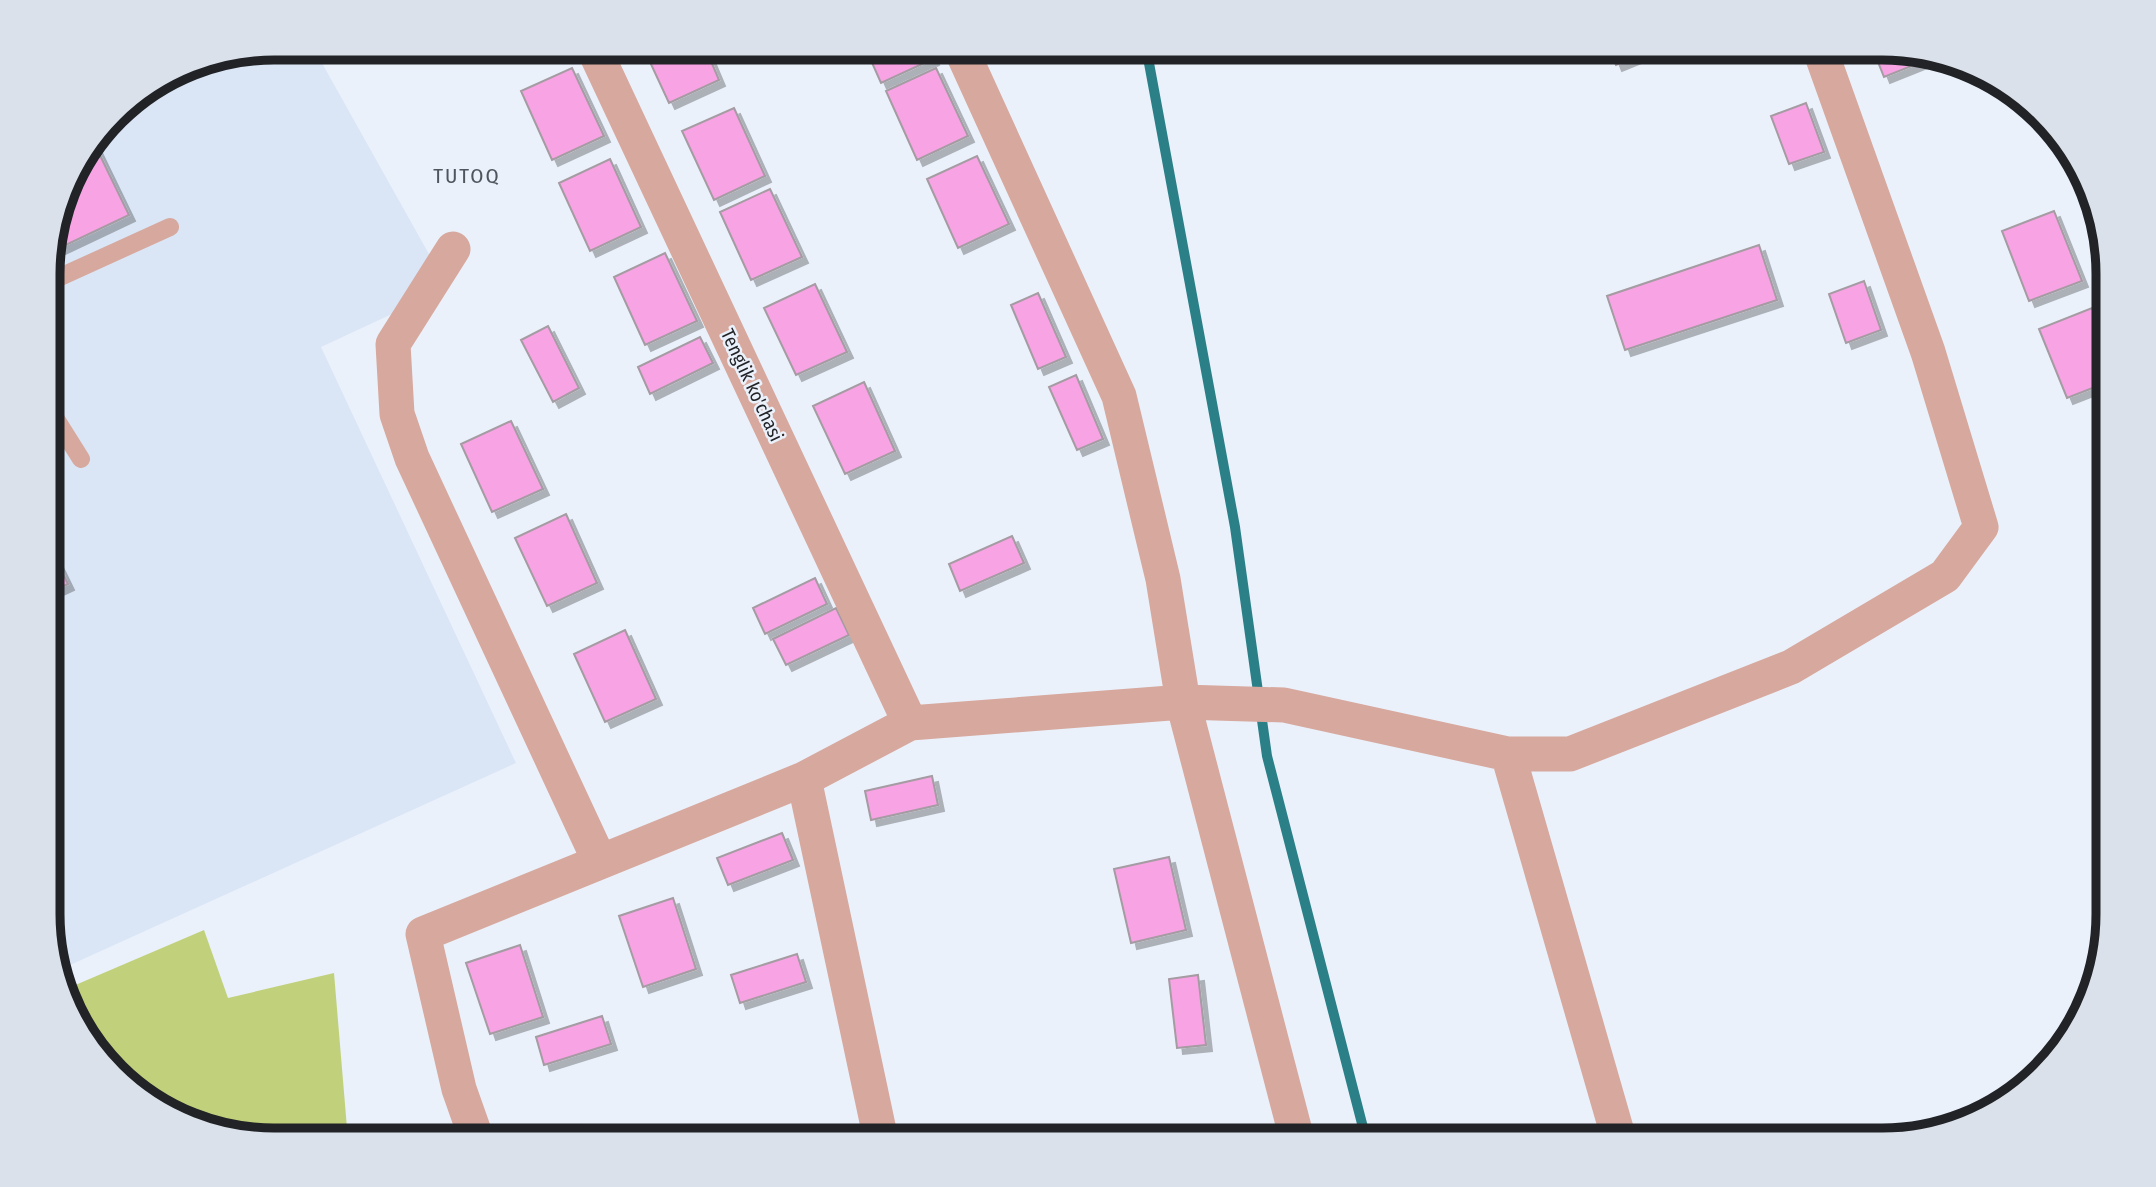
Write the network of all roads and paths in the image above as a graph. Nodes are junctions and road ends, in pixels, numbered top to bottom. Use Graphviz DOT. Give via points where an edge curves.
graph roads {
  1 [pos="599,60"];
  2 [pos="966,60"];
  3 [pos="1824,60"];
  4 [pos="170,228"];
  5 [pos="453,249"];
  6 [pos="60,277"];
  7 [pos="60,426"];
  8 [pos="81,459"];
  9 [pos="1184,702"];
  10 [pos="910,723"];
  11 [pos="1508,754"];
  12 [pos="804,779"];
  13 [pos="600,862"];
  14 [pos="1294,1127"];
  15 [pos="1616,1127"];
  16 [pos="473,1128"];
  17 [pos="878,1128"];
  1 -- 10 [label="street, Tenglik ko'chasi"];
  2 -- 9 [label="street" via="1119,396 1163,579"];
  3 -- 11 [label="street" via="1928,352 1981,527 1945,576 1791,667 1570,754"];
  4 -- 6 [label="lane"];
  5 -- 13 [label="street" via="393,345 397,414 412,458"];
  7 -- 8 [label="lane"];
  9 -- 10 [label="street"];
  9 -- 11 [label="street" via="1284,705"];
  9 -- 14 [label="street"];
  10 -- 12 [label="street"];
  11 -- 15 [label="street"];
  12 -- 13 [label="street"];
  12 -- 17 [label="street"];
  13 -- 16 [label="street" via="423,934 459,1089"];
}
